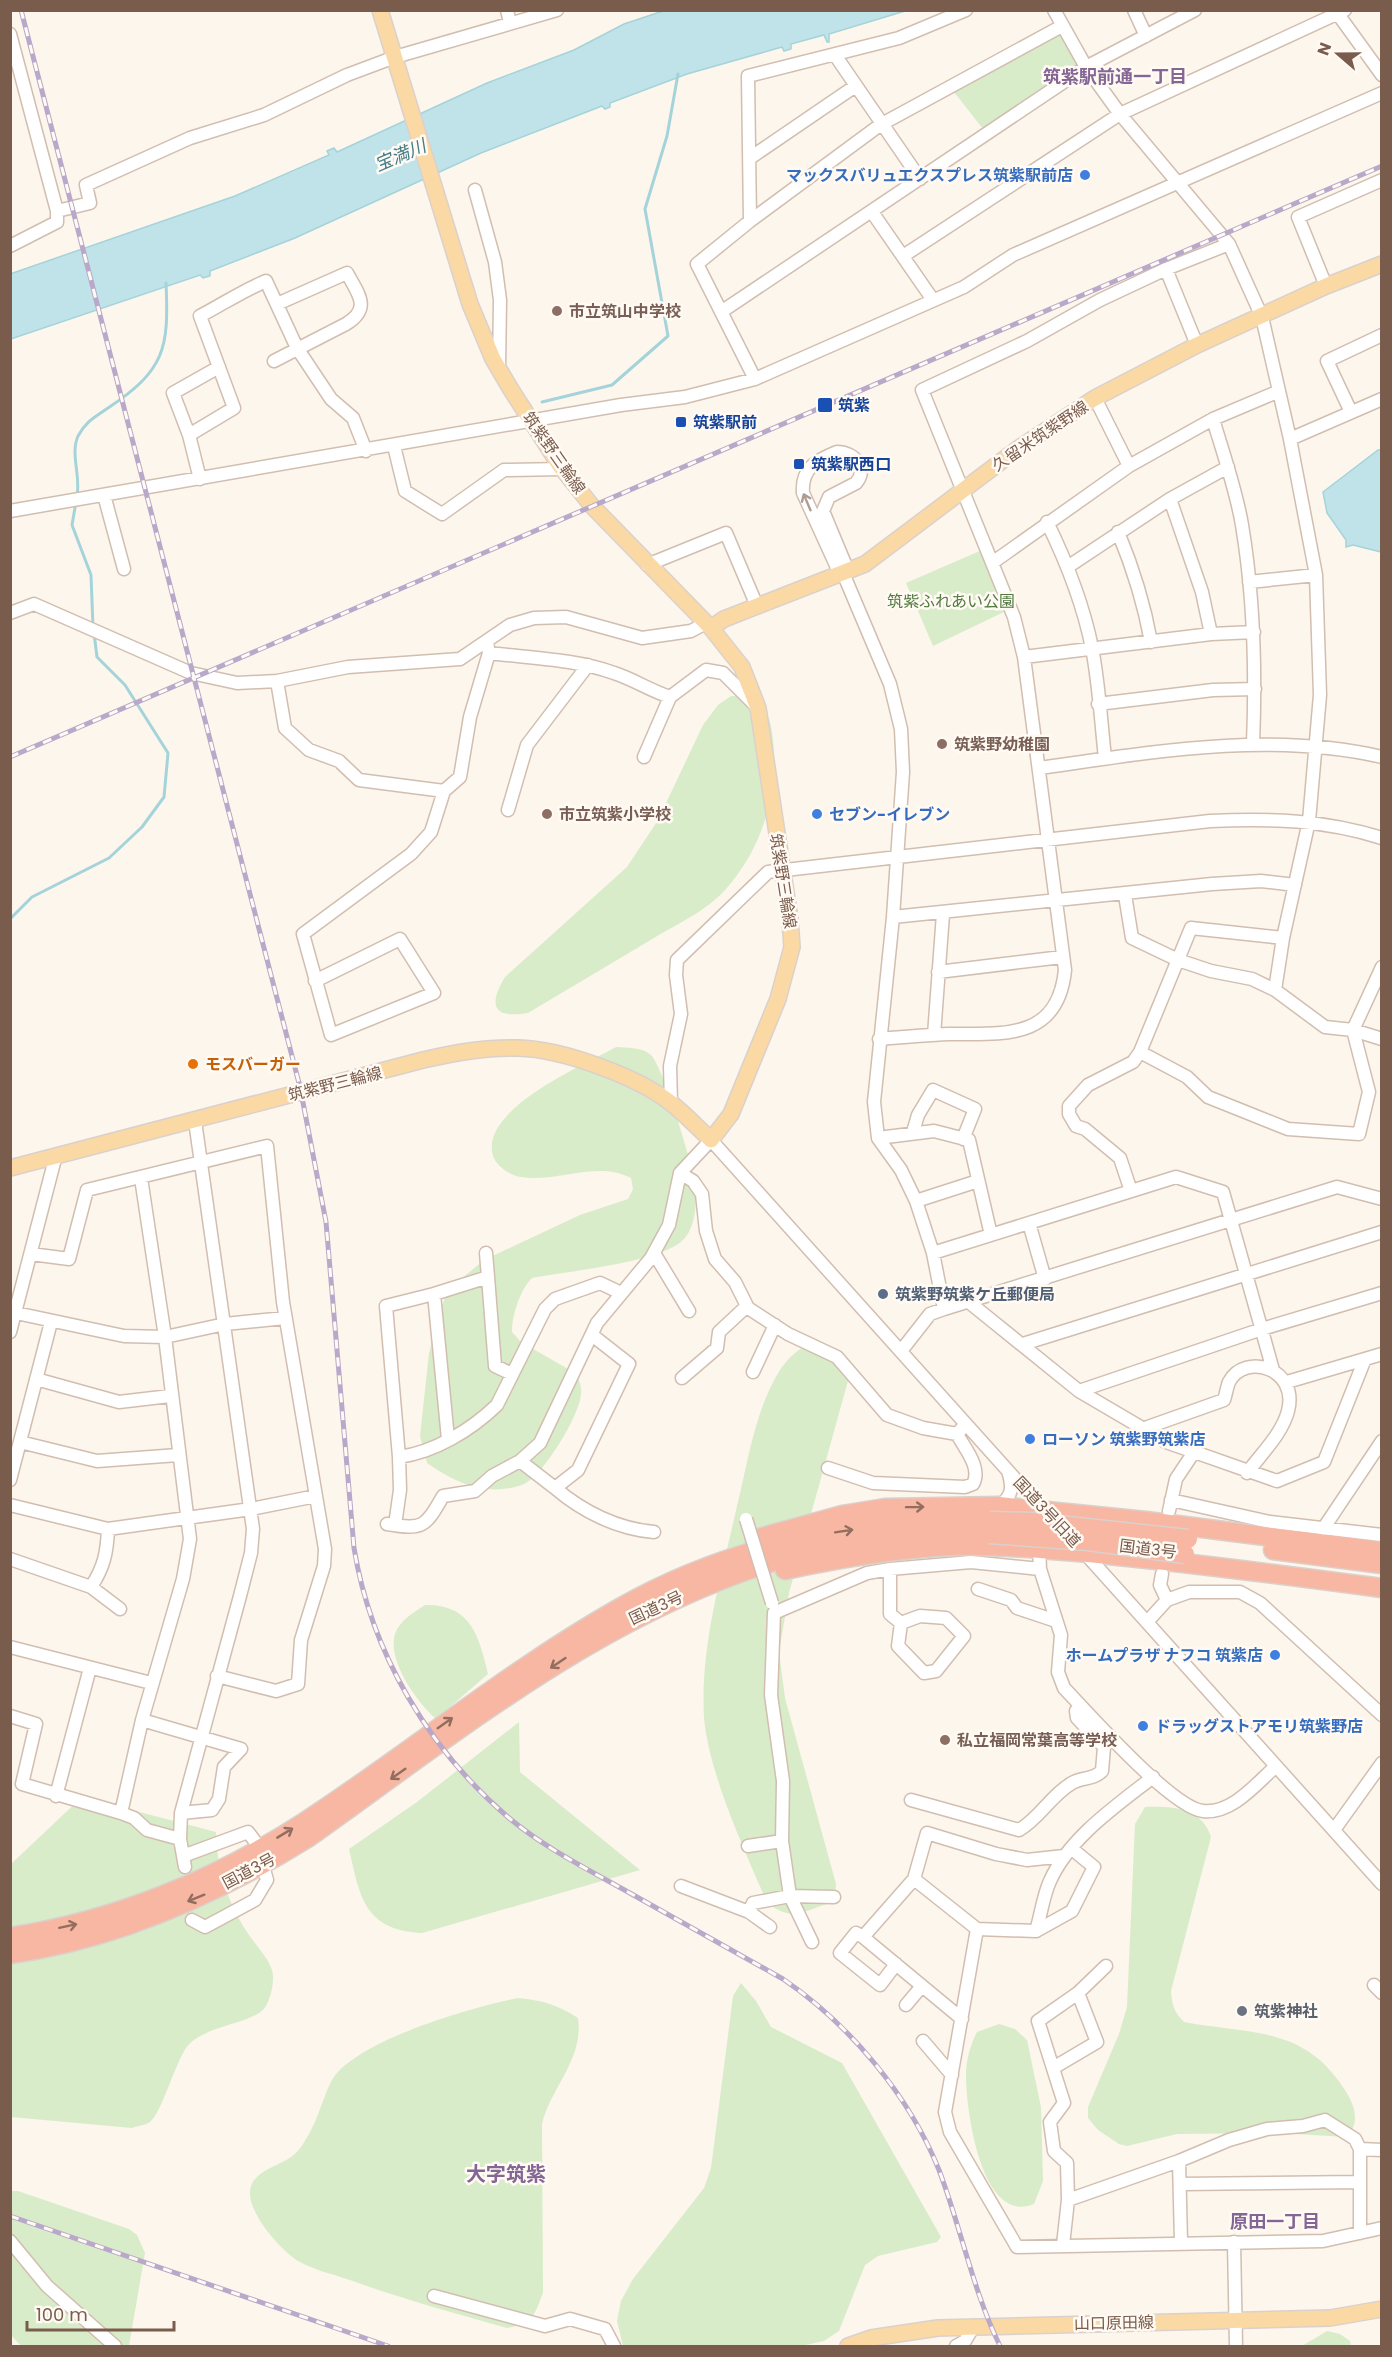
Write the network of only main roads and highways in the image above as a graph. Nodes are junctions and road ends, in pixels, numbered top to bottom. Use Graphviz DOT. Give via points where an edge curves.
graph roads {
  1 [pos="380,10"];
  2 [pos="1382,264"];
  3 [pos="708,626"];
  4 [pos="10,1168"];
  5 [pos="993,1520"];
  6 [pos="1186,1546"];
  7 [pos="1382,1551"];
  8 [pos="1382,1564"];
  9 [pos="1382,1578"];
  10 [pos="1382,1588"];
  11 [pos="580,1648"];
  12 [pos="261,1857"];
  13 [pos="10,1938"];
  14 [pos="10,1954"];
  15 [pos="1382,2309"];
  16 [pos="848,2346"];
  1 -- 3 [label="main road, 筑紫野三輪線" via="470,304 499,369 531,422 592,506"];
  2 -- 3 [label="main road, 久留米筑紫野線" via="1197,345 1095,398 1019,448 865,564"];
  3 -- 4 [label="main road, 筑紫野三輪線" via="742,667 758,708 792,946 786,973 731,1114 711,1140 671,1103 601,1067 520,1048 490,1049 434,1057"];
  5 -- 6 [label="highway, 国道3号, bridge" via="1088,1541"];
  5 -- 7 [label="highway" via="1043,1510"];
  5 -- 11 [label="highway, 国道3号" via="815,1550 750,1570 672,1599"];
  12 -- 5 [label="highway, 国道3号, one-way" via="302,1823 555,1649 668,1584 746,1553 814,1535 894,1523"];
  6 -- 8 [label="highway, 国道3号"];
  6 -- 9 [label="highway, 国道3号"];
  10 -- 11 [label="highway" via="1158,1559 1039,1548 953,1546 855,1555 783,1571"];
  11 -- 12 [label="highway, 国道3号, one-way" via="309,1837"];
  13 -- 12 [label="highway, 国道3号, one-way" via="77,1924 146,1902"];
  12 -- 14 [label="highway, 国道3号, one-way" via="204,1895 150,1916 80,1940"];
  15 -- 16 [label="main road, 山口原田線" via="1330,2318 908,2330"];
}
